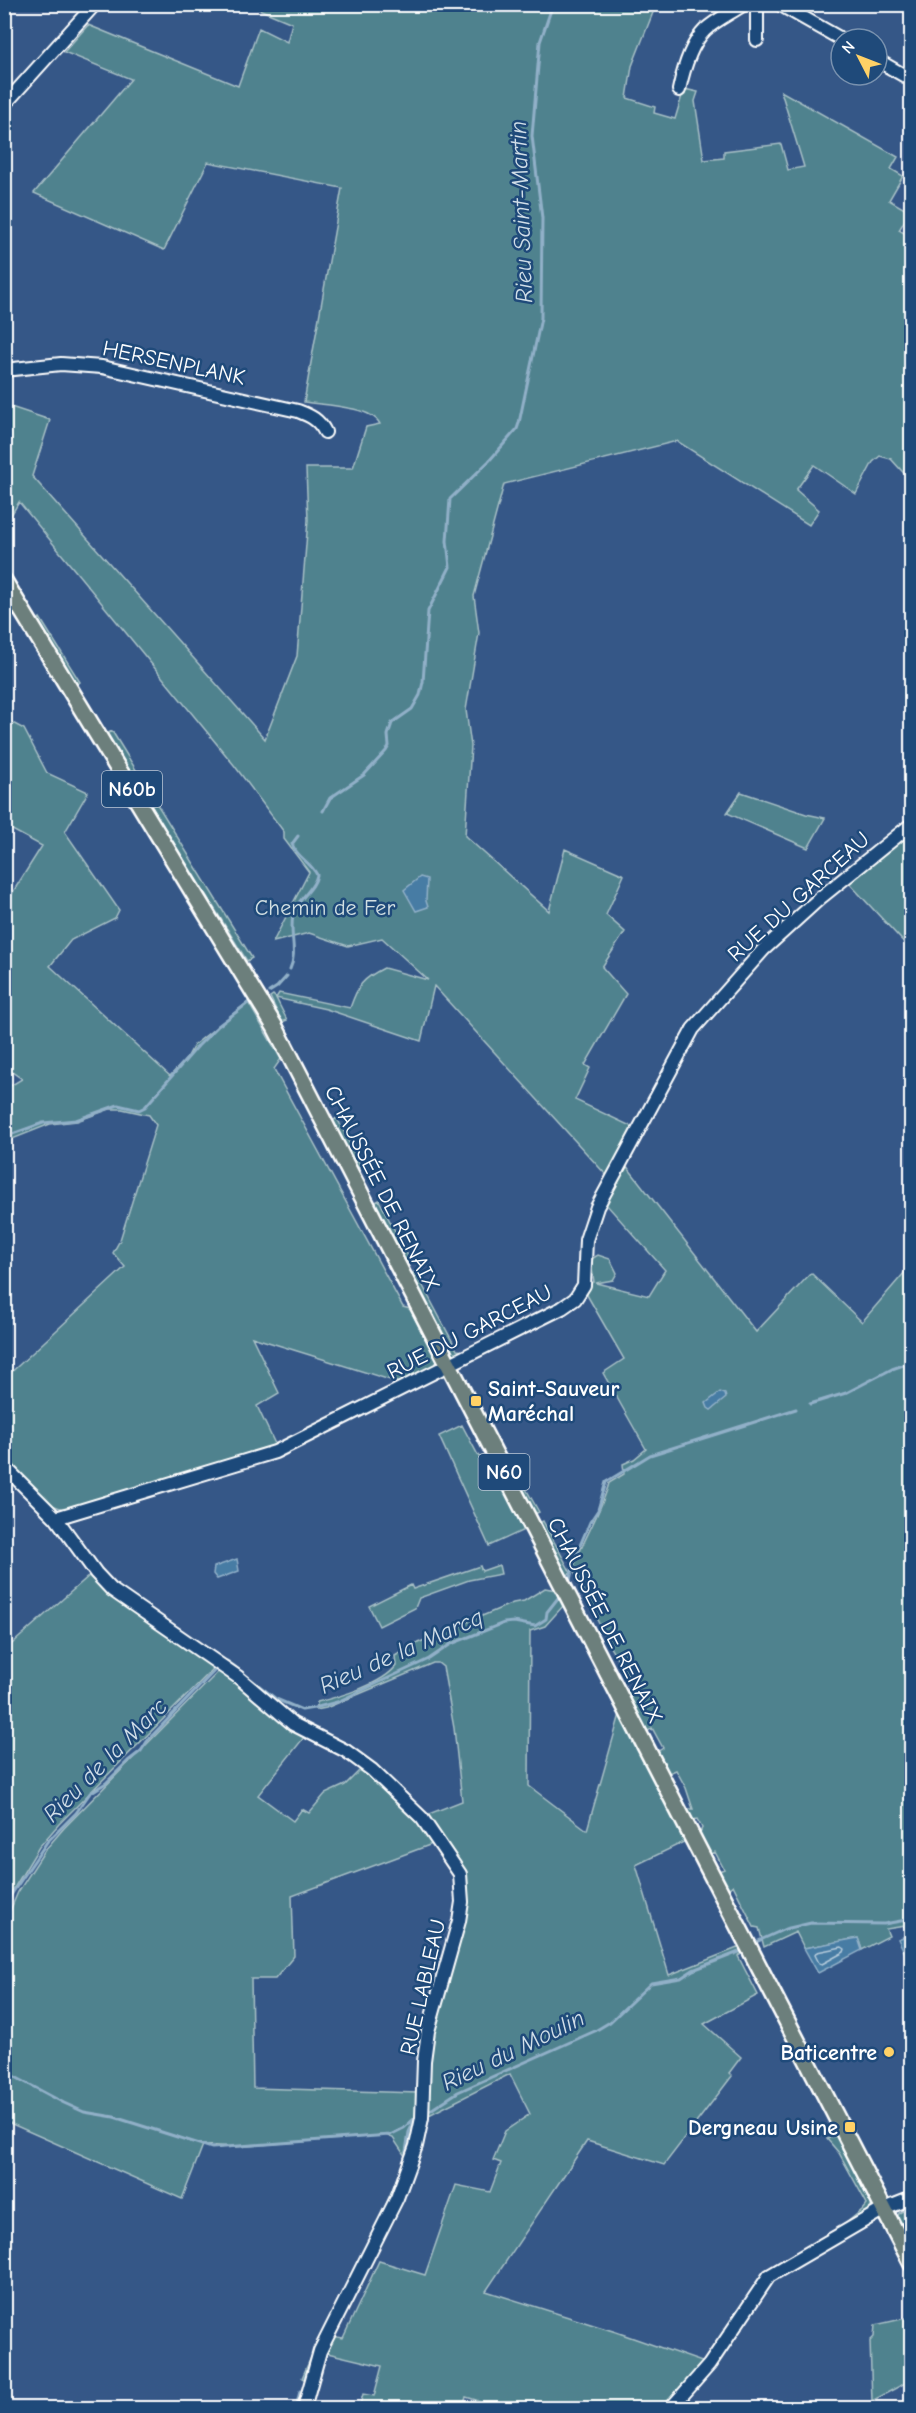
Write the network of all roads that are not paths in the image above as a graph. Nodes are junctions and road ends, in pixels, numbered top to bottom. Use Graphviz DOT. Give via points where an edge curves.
graph roads {
  1 [pos="95,4"];
  2 [pos="744,4"];
  3 [pos="757,4"];
  4 [pos="779,4"];
  5 [pos="829,32"];
  6 [pos="757,40"];
  7 [pos="889,67"];
  8 [pos="912,80"];
  9 [pos="679,90"];
  10 [pos="4,105"];
  11 [pos="4,370"];
  12 [pos="325,432"];
  13 [pos="4,581"];
  14 [pos="912,824"];
  15 [pos="259,998"];
  16 [pos="449,1366"];
  17 [pos="4,1466"];
  18 [pos="56,1518"];
  19 [pos="912,2198"];
  20 [pos="884,2209"];
  21 [pos="912,2264"];
  22 [pos="304,2409"];
  23 [pos="671,2409"];
  1 -- 10 [label="street"];
  2 -- 9 [label="street" via="698,39"];
  3 -- 6 [label="street"];
  4 -- 5 [label="street"];
  7 -- 8 [label="street"];
  11 -- 12 [label="street, HERSENPLANK" via="74,364 126,371 298,411 321,423"];
  13 -- 15 [label="main road, N60b"];
  14 -- 16 [label="street, RUE DU GARCEAU" via="764,949 693,1029 597,1207 586,1240 584,1285 574,1299"];
  15 -- 16 [label="main road, CHAUSSÉE DE RENAIX / N60"];
  16 -- 18 [label="street, RUE DU GARCEAU" via="264,1457"];
  16 -- 20 [label="main road, CHAUSSÉE DE RENAIX / N60"];
  17 -- 18 [label="street"];
  18 -- 22 [label="street, RUE LABLEAU" via="104,1583 247,1683 293,1724 346,1751 372,1770 422,1818 455,1863 462,1884 459,1922 428,2031 422,2118 413,2154 397,2198 320,2352"];
  19 -- 20 [label="street"];
  20 -- 21 [label="main road, CHAUSSÉE DE RENAIX / N60"];
  20 -- 23 [label="street" via="769,2276 709,2365"];
}
